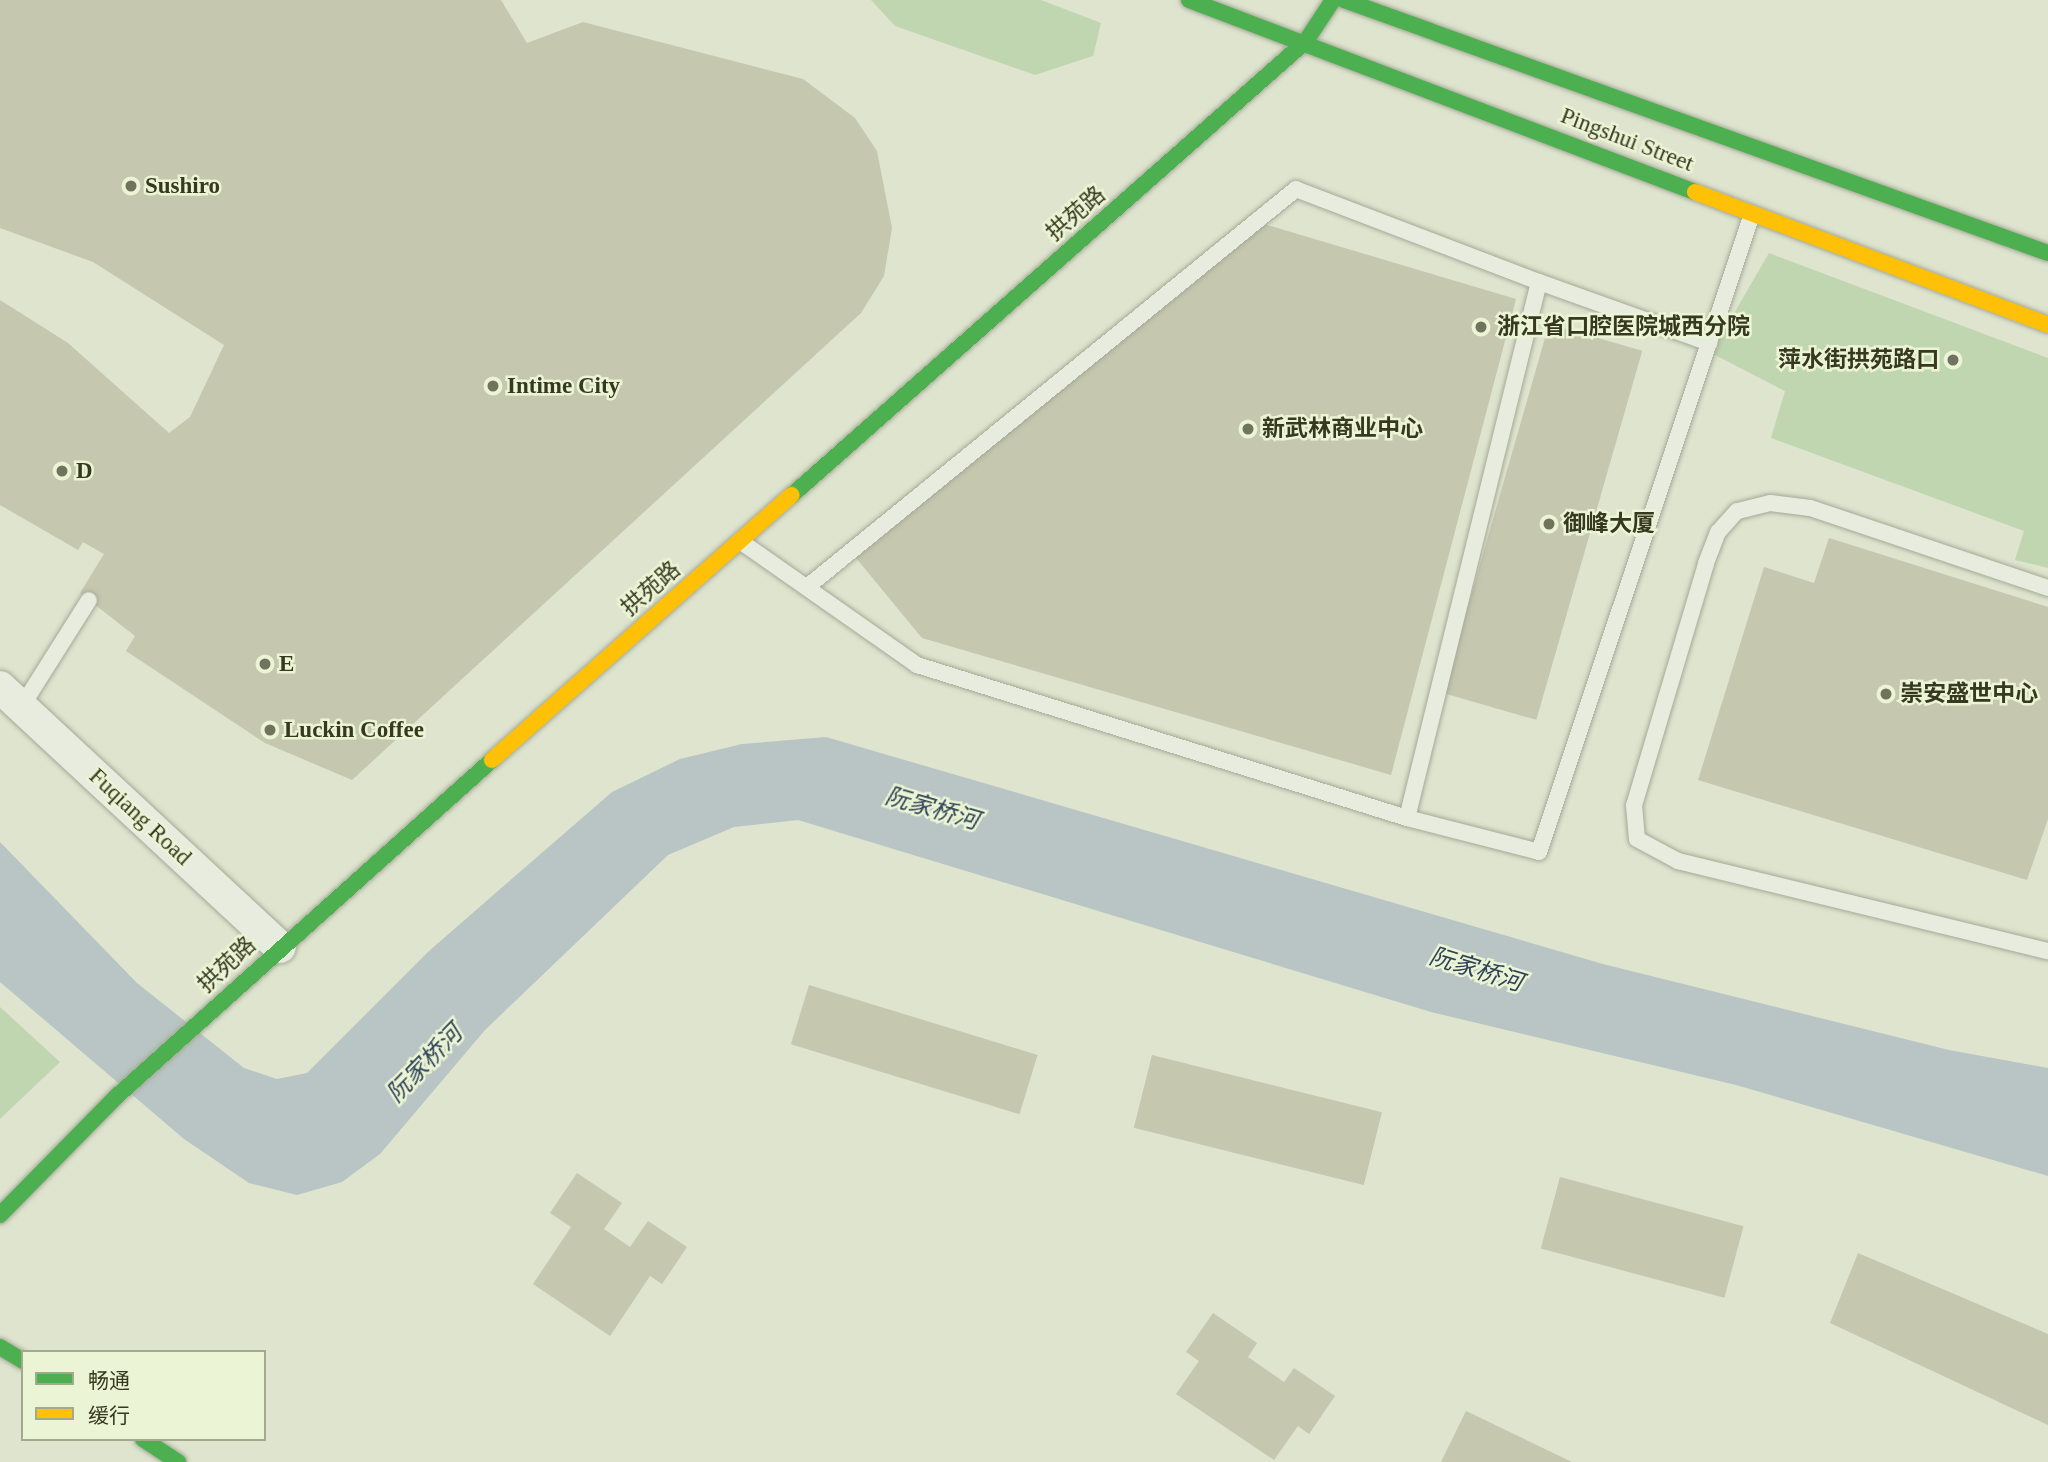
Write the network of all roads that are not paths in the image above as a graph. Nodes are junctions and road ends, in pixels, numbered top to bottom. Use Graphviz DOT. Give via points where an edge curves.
graph roads {
  1 [pos="1189,0"];
  2 [pos="1334,0"];
  3 [pos="1344,0"];
  4 [pos="1306,41"];
  5 [pos="1752,214"];
  6 [pos="2048,253"];
  7 [pos="1539,282"];
  8 [pos="2048,325"];
  9 [pos="1709,343"];
  10 [pos="740,541"];
  11 [pos="807,587"];
  12 [pos="2048,588"];
  13 [pos="89,600"];
  14 [pos="11,696"];
  15 [pos="1407,818"];
  16 [pos="280,947"];
  17 [pos="2048,951"];
  18 [pos="0,1215"];
  19 [pos="0,1347"];
  20 [pos="21,1360"];
  21 [pos="146,1441"];
  22 [pos="178,1462"];
  1 -- 4 [label="street, Pingshui Street"];
  2 -- 4 [label="street, 拱苑路"];
  3 -- 6 [label="street, Pingshui Street"];
  4 -- 8 [label="street, Pingshui Street"];
  4 -- 10 [label="street, 拱苑路"];
  5 -- 9 [label="lane"];
  7 -- 9 [label="lane"];
  7 -- 11 [label="lane" via="1296,189"];
  7 -- 15 [label="lane"];
  9 -- 15 [label="lane" via="1539,852"];
  10 -- 11 [label="lane"];
  10 -- 16 [label="street, 拱苑路"];
  11 -- 15 [label="lane" via="917,665"];
  12 -- 17 [label="lane" via="1810,508 1770,502 1737,511 1718,532 1706,564 1634,805 1637,839 1678,861"];
  13 -- 14 [label="lane"];
  14 -- 16 [label="street, Fuqiang Road"];
  16 -- 18 [label="street, 拱苑路" via="117,1096"];
  19 -- 20 [label="street"];
  21 -- 22 [label="street"];
}
